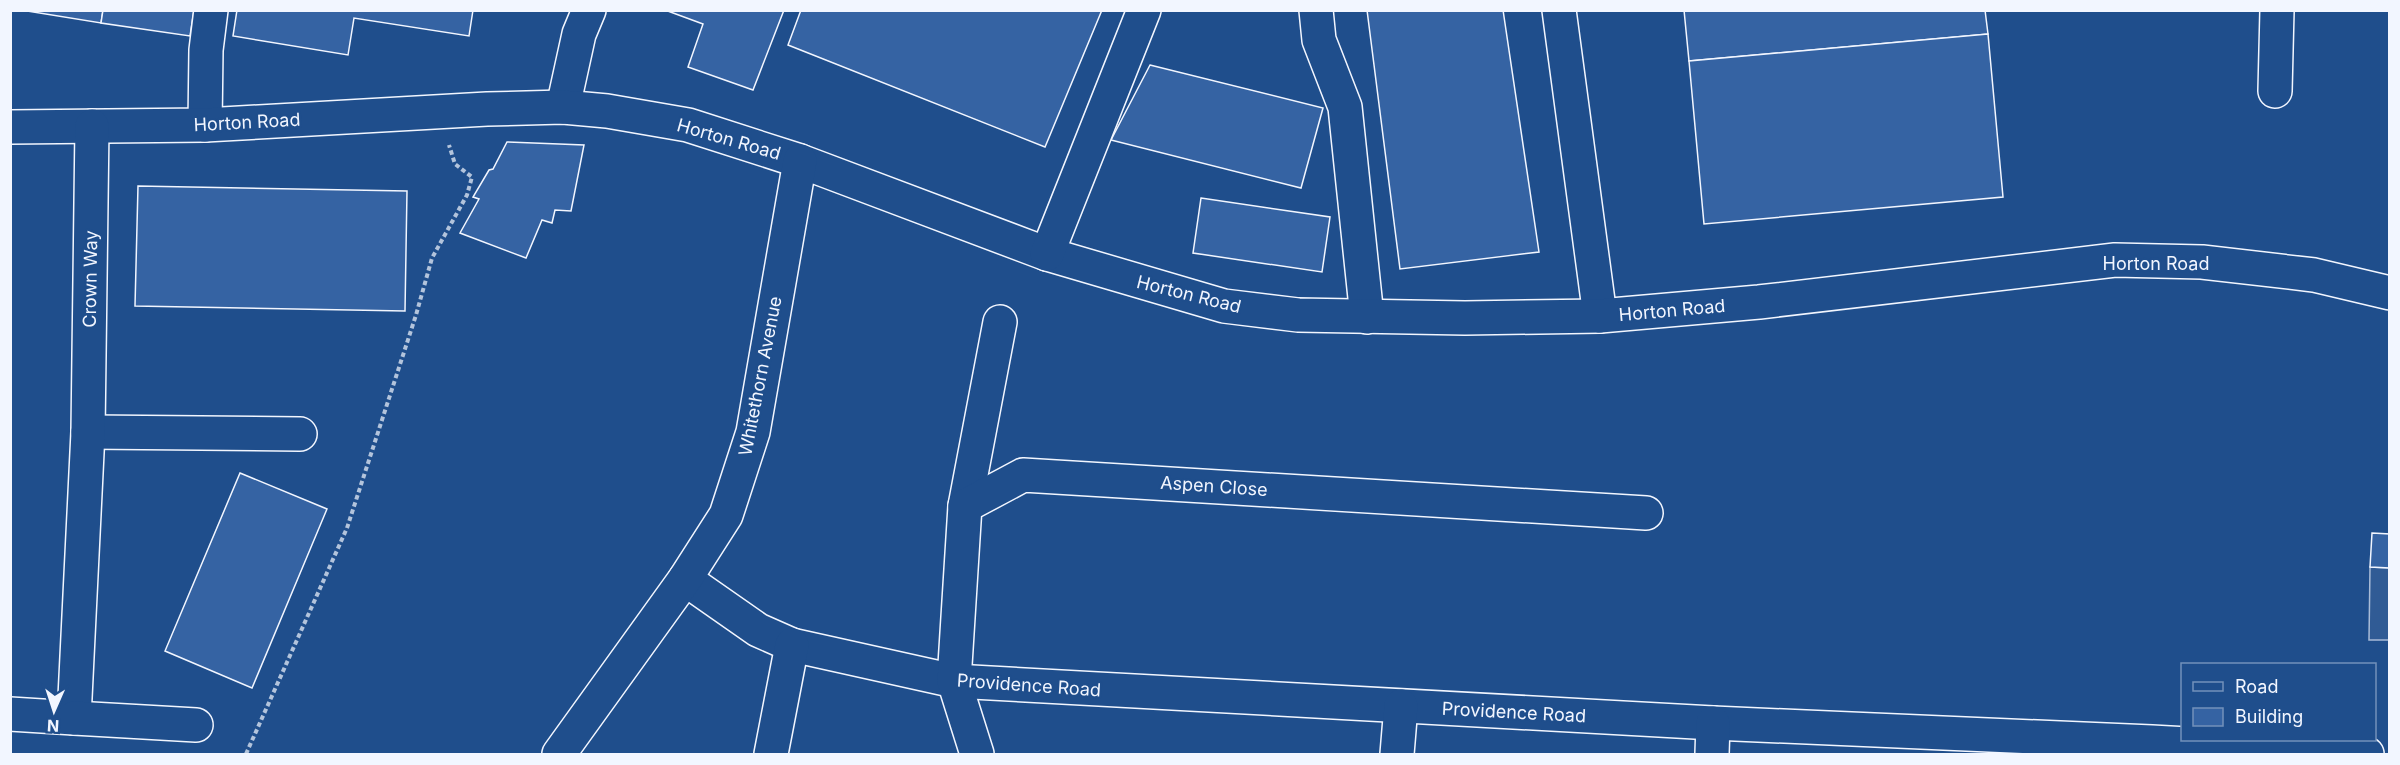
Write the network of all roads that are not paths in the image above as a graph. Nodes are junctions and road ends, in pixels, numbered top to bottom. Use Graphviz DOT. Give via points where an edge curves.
graph roads {
  1 [pos="211,10"];
  2 [pos="589,10"];
  3 [pos="1144,10"];
  4 [pos="1316,10"];
  5 [pos="1559,10"];
  6 [pos="2277,10"];
  7 [pos="2275,91"];
  8 [pos="563,107"];
  9 [pos="204,125"];
  10 [pos="92,126"];
  11 [pos="10,127"];
  12 [pos="800,160"];
  13 [pos="1047,254"];
  14 [pos="2390,293"];
  15 [pos="1600,316"];
  16 [pos="1367,317"];
  17 [pos="1000,322"];
  18 [pos="88,432"];
  19 [pos="300,434"];
  20 [pos="965,506"];
  21 [pos="1646,513"];
  22 [pos="685,579"];
  23 [pos="792,645"];
  24 [pos="954,681"];
  25 [pos="1401,706"];
  26 [pos="10,714"];
  27 [pos="74,718"];
  28 [pos="196,725"];
  29 [pos="1712,739"];
  30 [pos="2151,748"];
  31 [pos="559,754"];
  32 [pos="771,754"];
  33 [pos="977,754"];
  34 [pos="1397,754"];
  35 [pos="2367,754"];
  1 -- 9 [label="street"];
  2 -- 8 [label="street" via="579,34"];
  3 -- 13 [label="street"];
  4 -- 16 [label="street" via="1319,40 1345,107"];
  5 -- 15 [label="street"];
  6 -- 7 [label="street"];
  8 -- 9 [label="street, Horton Road"];
  8 -- 12 [label="street, Horton Road" via="688,125"];
  9 -- 10 [label="street, Horton Road"];
  10 -- 11 [label="street, Horton Road"];
  10 -- 18 [label="street, Crown Way"];
  12 -- 13 [label="street, Horton Road"];
  12 -- 22 [label="street, Whitethorn Avenue" via="753,432 726,515"];
  13 -- 16 [label="street, Horton Road" via="1224,306 1298,315"];
  14 -- 15 [label="street, Horton Road" via="2291,272 2202,262 2115,260 1759,302"];
  15 -- 16 [label="street, Horton Road"];
  17 -- 20 [label="street"];
  18 -- 19 [label="street"];
  18 -- 27 [label="street, Crown Way"];
  20 -- 21 [label="street, Aspen Close" via="1023,475"];
  20 -- 24 [label="street"];
  22 -- 23 [label="street, Providence Road" via="758,630"];
  22 -- 31 [label="street, Whitethorn Avenue"];
  23 -- 24 [label="street, Providence Road"];
  23 -- 32 [label="street"];
  24 -- 25 [label="street, Providence Road"];
  24 -- 33 [label="street"];
  25 -- 29 [label="street, Providence Road"];
  25 -- 34 [label="street"];
  26 -- 27 [label="street"];
  27 -- 28 [label="street"];
  29 -- 30 [label="street, Providence Road"];
  30 -- 35 [label="street, Providence Road"];
}
